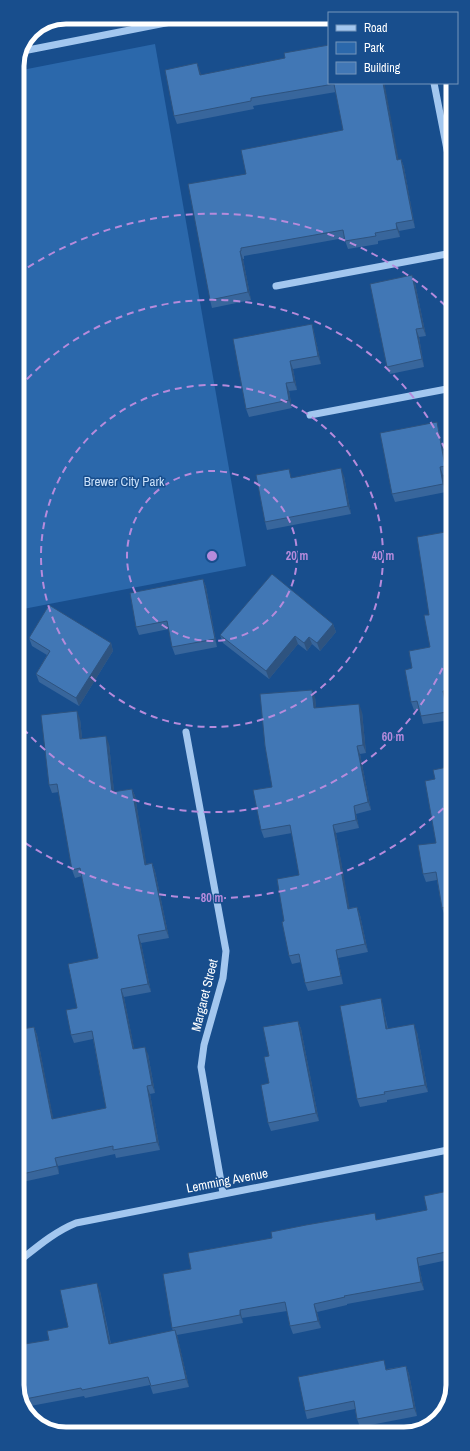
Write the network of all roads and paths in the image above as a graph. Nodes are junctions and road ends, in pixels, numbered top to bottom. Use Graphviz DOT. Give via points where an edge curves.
graph roads {
  1 [pos="159,24"];
  2 [pos="28,48"];
  3 [pos="434,84"];
  4 [pos="446,144"];
  5 [pos="446,254"];
  6 [pos="276,286"];
  7 [pos="446,389"];
  8 [pos="310,415"];
  9 [pos="186,732"];
  10 [pos="446,1150"];
  11 [pos="224,1193"];
  12 [pos="24,1257"];
  1 -- 2 [label="street"];
  3 -- 4 [label="street"];
  5 -- 6 [label="street"];
  7 -- 8 [label="street"];
  9 -- 11 [label="street, Margaret Street" via="226,951 223,978 204,1045 201,1066"];
  10 -- 11 [label="street, Lemming Avenue"];
  11 -- 12 [label="street, Lemming Avenue" via="76,1223 47,1238"];
}
